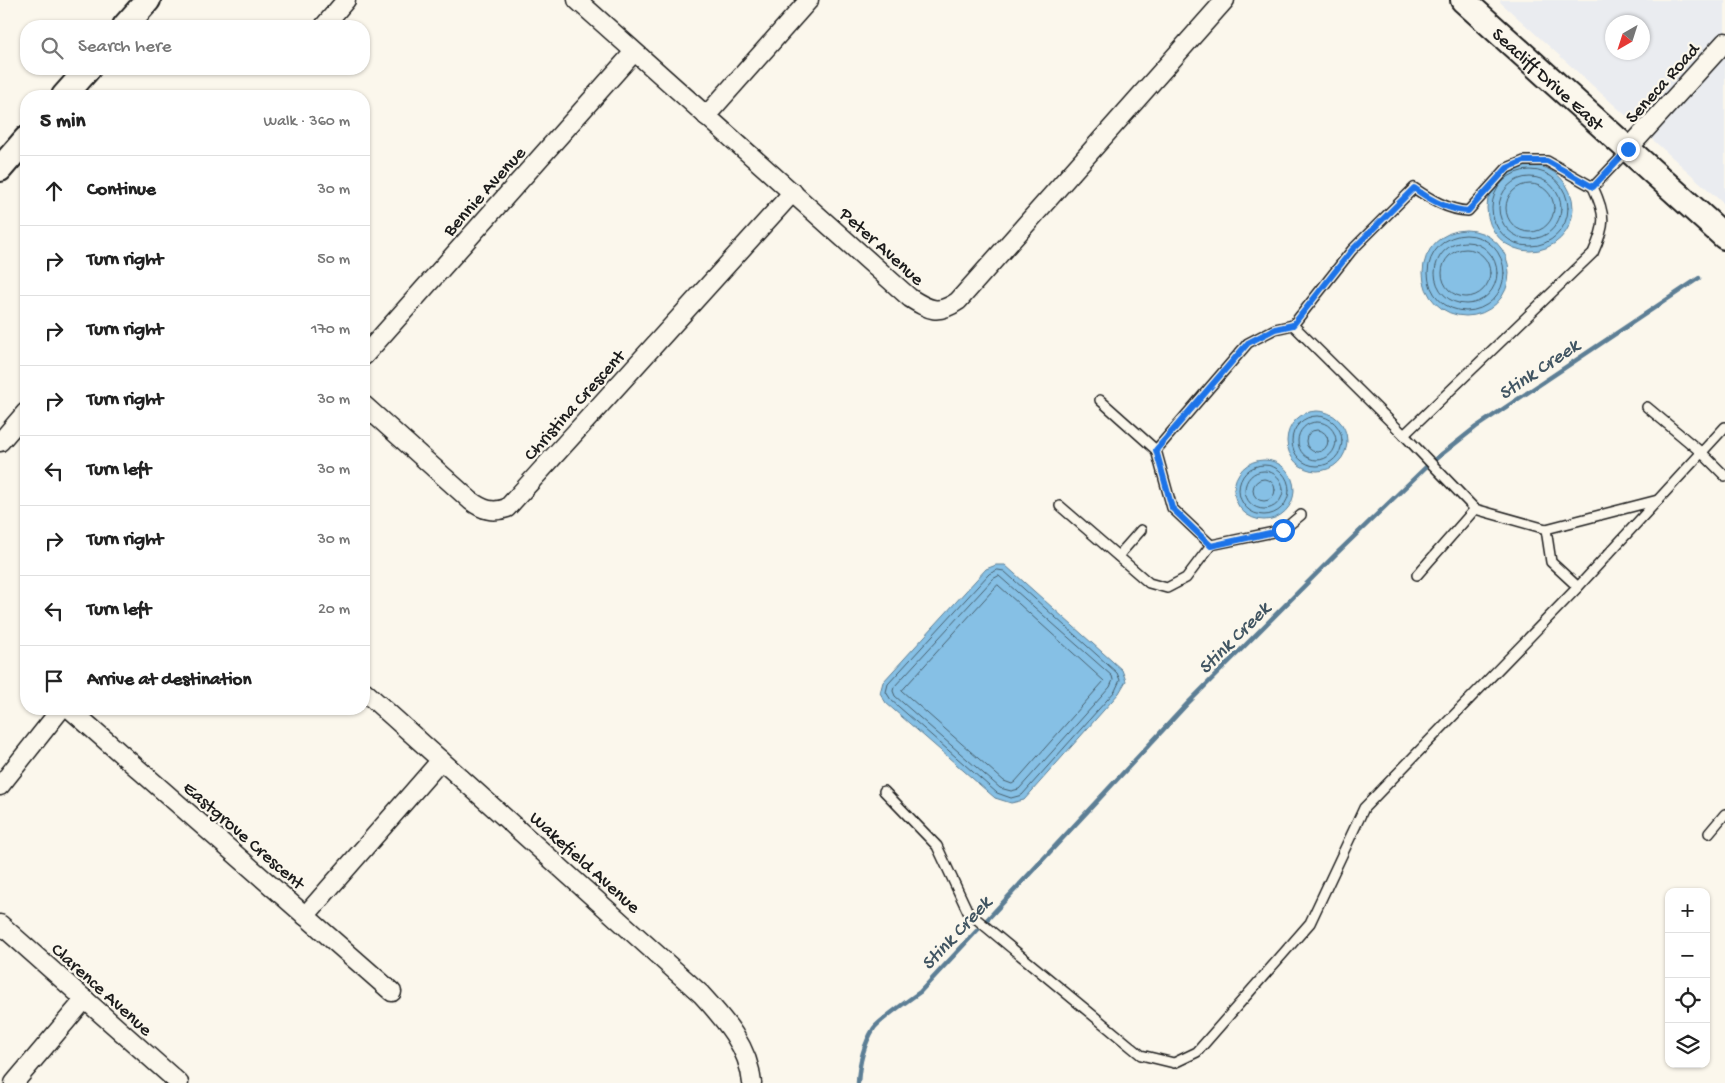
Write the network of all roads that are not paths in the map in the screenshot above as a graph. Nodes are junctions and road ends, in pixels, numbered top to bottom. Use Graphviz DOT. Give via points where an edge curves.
graph roads {
  1 [pos="148,0"];
  2 [pos="346,0"];
  3 [pos="577,0"];
  4 [pos="809,0"];
  5 [pos="1225,0"];
  6 [pos="1466,1"];
  7 [pos="130,20"];
  8 [pos="329,20"];
  9 [pos="1725,42"];
  10 [pos="634,52"];
  11 [pos="83,75"];
  12 [pos="69,90"];
  13 [pos="706,116"];
  14 [pos="20,146"];
  15 [pos="1628,149"];
  16 [pos="0,169"];
  17 [pos="1593,187"];
  18 [pos="793,192"];
  19 [pos="1725,237"];
  20 [pos="1293,325"];
  21 [pos="370,349"];
  22 [pos="1100,400"];
  23 [pos="1647,407"];
  24 [pos="370,410"];
  25 [pos="20,419"];
  26 [pos="1725,427"];
  27 [pos="1404,435"];
  28 [pos="0,442"];
  29 [pos="1156,450"];
  30 [pos="1702,453"];
  31 [pos="1725,476"];
  32 [pos="1659,500"];
  33 [pos="1060,506"];
  34 [pos="1475,508"];
  35 [pos="1301,514"];
  36 [pos="1141,530"];
  37 [pos="1546,530"];
  38 [pos="1211,546"];
  39 [pos="1118,556"];
  40 [pos="1417,575"];
  41 [pos="1578,587"];
  42 [pos="370,696"];
  43 [pos="56,715"];
  44 [pos="77,715"];
  45 [pos="442,760"];
  46 [pos="0,786"];
  47 [pos="884,791"];
  48 [pos="1725,814"];
  49 [pos="1709,833"];
  50 [pos="305,916"];
  51 [pos="0,924"];
  52 [pos="392,992"];
  53 [pos="84,999"];
  54 [pos="14,1083"];
  55 [pos="178,1083"];
  56 [pos="752,1083"];
  1 -- 7 [label="main road"];
  2 -- 8 [label="street"];
  3 -- 10 [label="street, Peter Avenue"];
  4 -- 13 [label="street"];
  5 -- 18 [label="street, Peter Avenue" via="958,301 948,308 930,309 910,298"];
  6 -- 15 [label="main road, Seacliff Drive East"];
  9 -- 15 [label="street, Seneca Road"];
  10 -- 13 [label="street, Peter Avenue"];
  10 -- 21 [label="street, Bennie Avenue"];
  11 -- 12 [label="main road"];
  13 -- 18 [label="street, Peter Avenue"];
  14 -- 16 [label="main road"];
  15 -- 17 [label="lane"];
  15 -- 19 [label="main road, Seacliff Drive East"];
  17 -- 20 [label="lane" via="1547,161 1524,161 1507,168 1468,211 1455,211 1414,188 1352,250"];
  17 -- 27 [label="lane" via="1602,208 1602,233 1593,252"];
  18 -- 24 [label="street, Christina Crescent" via="507,508 490,511 471,501"];
  20 -- 27 [label="lane"];
  20 -- 29 [label="lane" via="1275,329 1248,343"];
  22 -- 29 [label="lane"];
  23 -- 30 [label="lane"];
  25 -- 28 [label="street"];
  26 -- 30 [label="lane"];
  27 -- 34 [label="lane"];
  29 -- 38 [label="lane" via="1172,508"];
  30 -- 31 [label="lane"];
  30 -- 32 [label="lane"];
  32 -- 37 [label="lane"];
  32 -- 41 [label="lane"];
  33 -- 39 [label="lane"];
  34 -- 37 [label="lane"];
  34 -- 40 [label="lane"];
  35 -- 38 [label="lane" via="1283,530"];
  36 -- 39 [label="lane"];
  37 -- 41 [label="lane" via="1551,562"];
  38 -- 39 [label="lane" via="1186,578 1167,588 1149,583"];
  41 -- 47 [label="lane" via="1364,808 1310,923 1196,1052 1174,1063 1141,1055 976,920 968,912 937,846"];
  42 -- 45 [label="street, Wakefield Avenue"];
  43 -- 46 [label="street"];
  44 -- 50 [label="street, Eastgrove Crescent"];
  45 -- 50 [label="street"];
  45 -- 56 [label="street, Wakefield Avenue" via="701,994 733,1031 744,1052"];
  48 -- 49 [label="lane"];
  50 -- 52 [label="street, Eastgrove Crescent"];
  51 -- 53 [label="street, Clarence Avenue"];
  53 -- 54 [label="street"];
  53 -- 55 [label="street, Clarence Avenue"];
}
